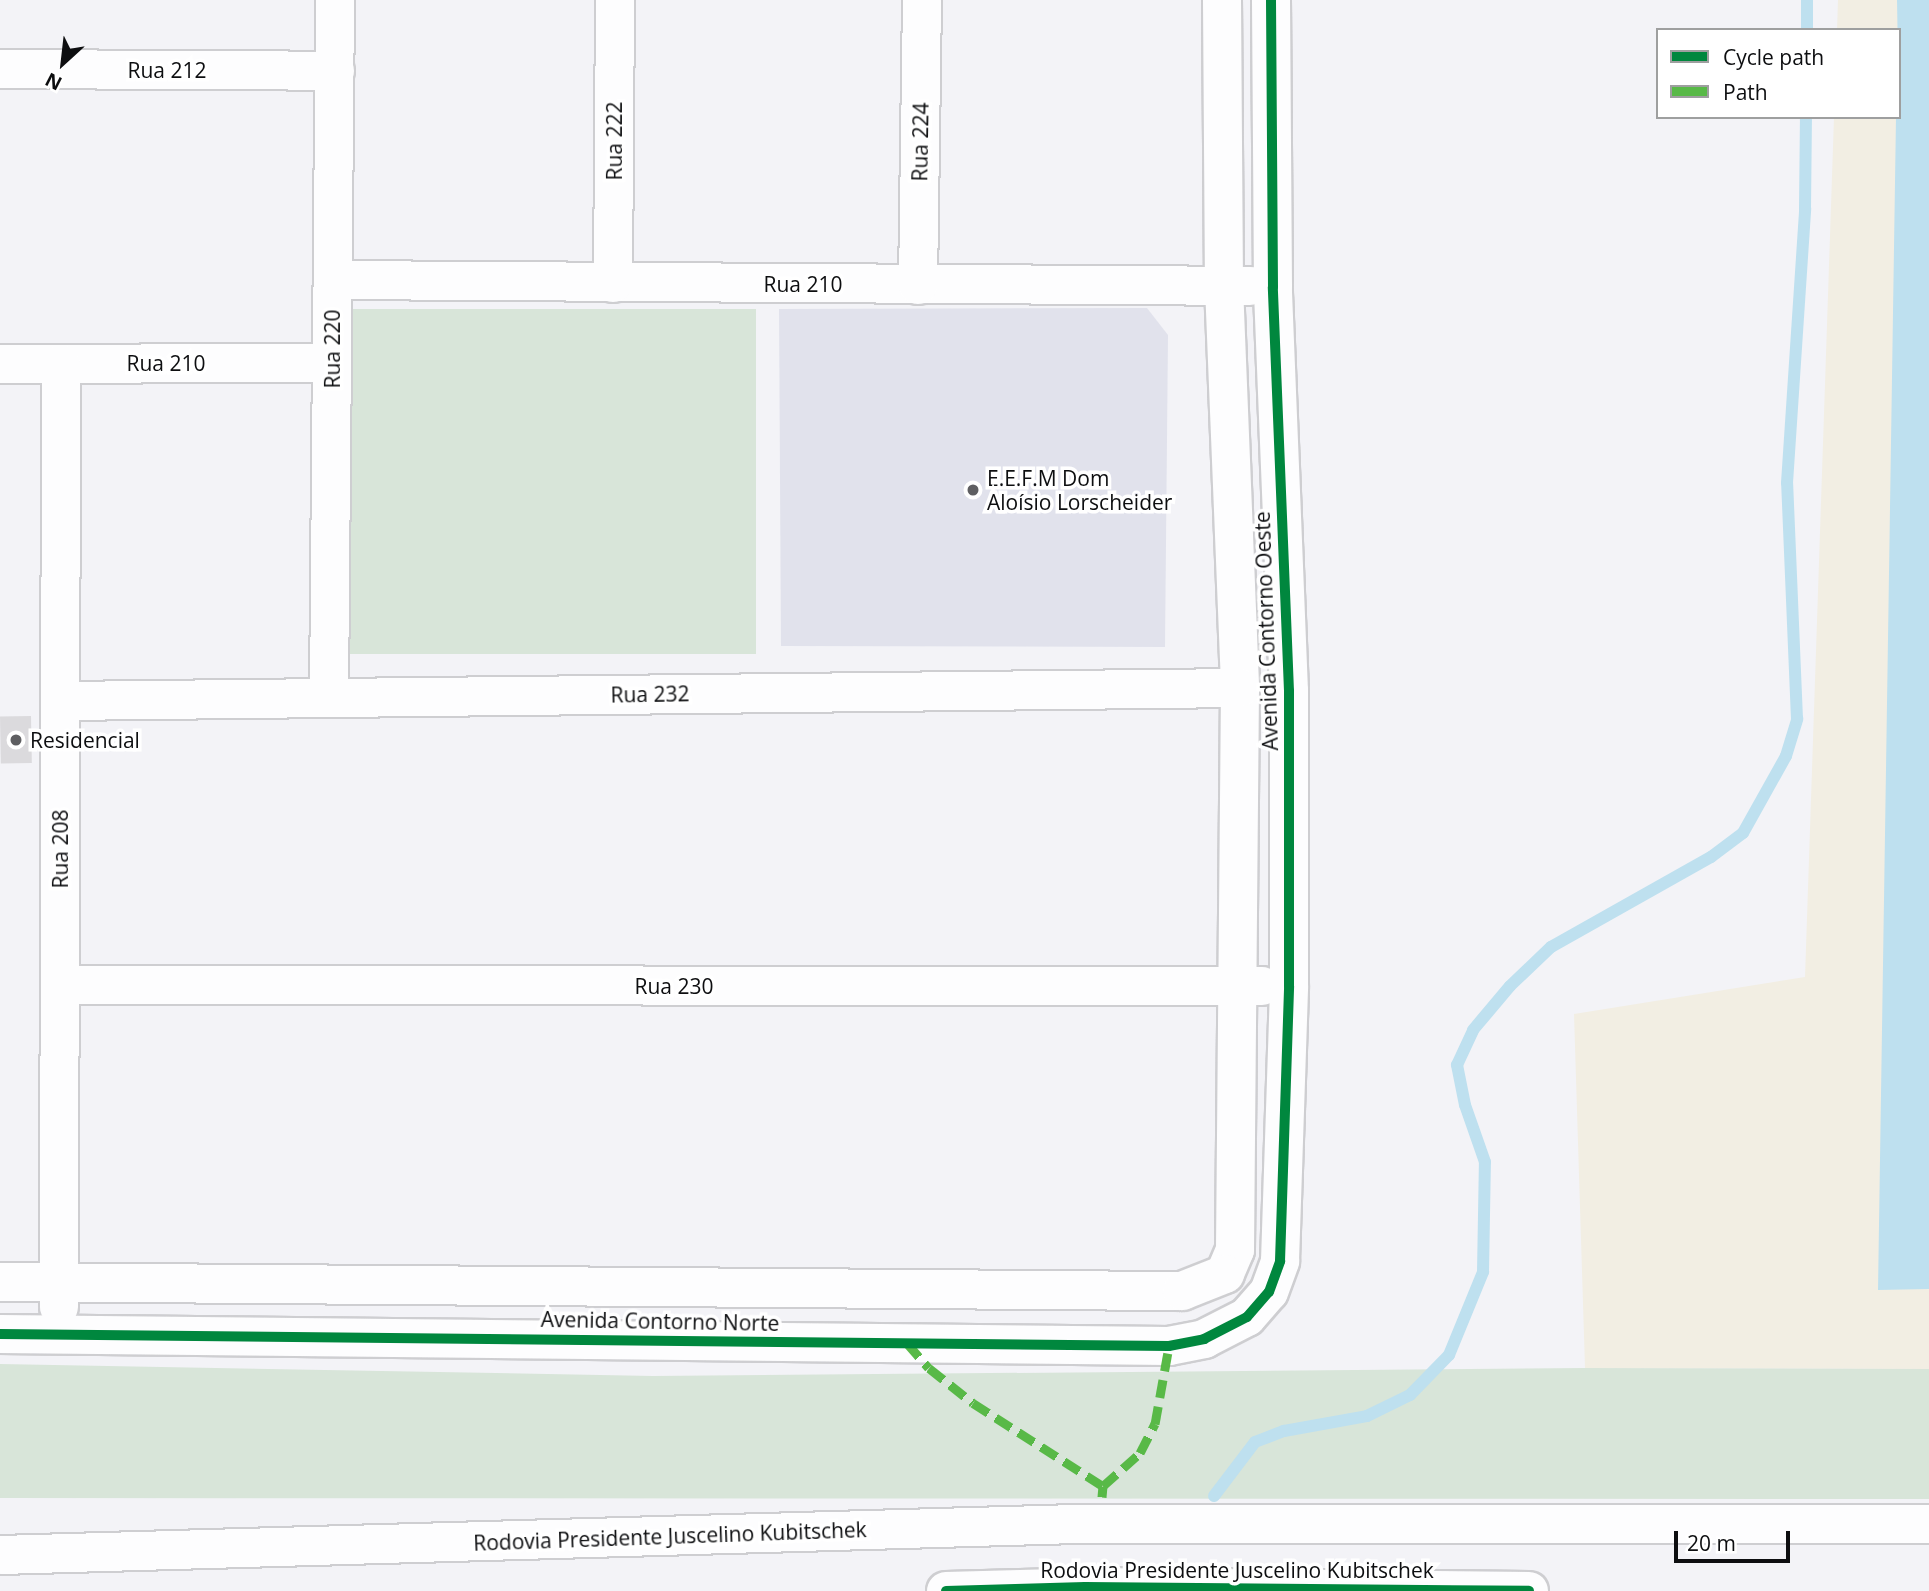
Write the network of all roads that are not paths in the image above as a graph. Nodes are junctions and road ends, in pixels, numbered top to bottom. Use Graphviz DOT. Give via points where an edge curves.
graph roads {
  1 [pos="335,0"];
  2 [pos="615,0"];
  3 [pos="922,0"];
  4 [pos="1222,0"];
  5 [pos="1272,0"];
  6 [pos="0,69"];
  7 [pos="335,71"];
  8 [pos="333,280"];
  9 [pos="613,283"];
  10 [pos="918,285"];
  11 [pos="1224,286"];
  12 [pos="1273,286"];
  13 [pos="332,363"];
  14 [pos="0,364"];
  15 [pos="61,364"];
  16 [pos="1240,688"];
  17 [pos="329,698"];
  18 [pos="60,701"];
  19 [pos="60,985"];
  20 [pos="1238,986"];
  21 [pos="1289,986"];
  22 [pos="1280,1261"];
  23 [pos="1225,1274"];
  24 [pos="0,1282"];
  25 [pos="59,1283"];
  26 [pos="1247,1317"];
  27 [pos="0,1334"];
  28 [pos="60,1335"];
  29 [pos="1929,1524"];
  30 [pos="0,1555"];
  31 [pos="946,1591"];
  32 [pos="1529,1591"];
  1 -- 7 [label="main road, Rua 220"];
  2 -- 9 [label="main road, Rua 222"];
  3 -- 10 [label="main road, Rua 224"];
  4 -- 11 [label="main road, Avenida Contorno Oeste"];
  5 -- 12 [label="main road, Avenida Contorno Oeste"];
  6 -- 7 [label="main road, Rua 212"];
  7 -- 8 [label="main road, Rua 220"];
  8 -- 9 [label="main road, Rua 210"];
  8 -- 13 [label="main road, Rua 220"];
  9 -- 10 [label="main road, Rua 210"];
  10 -- 11 [label="main road, Rua 210"];
  11 -- 12 [label="main road, Rua 210"];
  11 -- 16 [label="main road, Avenida Contorno Oeste"];
  12 -- 21 [label="main road, Avenida Contorno Oeste" via="1289,691"];
  13 -- 15 [label="main road, Rua 210"];
  13 -- 17 [label="main road, Rua 220"];
  14 -- 15 [label="main road, Rua 210"];
  15 -- 18 [label="main road, Rua 208"];
  16 -- 17 [label="main road, Rua 232"];
  16 -- 20 [label="main road, Avenida Contorno Oeste"];
  17 -- 18 [label="main road, Rua 232"];
  18 -- 19 [label="main road, Rua 208"];
  19 -- 20 [label="main road, Rua 230"];
  19 -- 25 [label="main road, Rua 208"];
  20 -- 21 [label="main road, Rua 230"];
  20 -- 23 [label="main road, Avenida Contorno Oeste" via="1235,1250"];
  21 -- 22 [label="main road, Avenida Contorno Oeste"];
  22 -- 26 [label="main road, Avenida Contorno Norte" via="1269,1292"];
  23 -- 25 [label="main road, Avenida Contorno Norte" via="1182,1291"];
  23 -- 26 [label="main road"];
  24 -- 25 [label="main road, Avenida Contorno Norte"];
  25 -- 28 [label="main road, Rua 208"];
  26 -- 28 [label="main road, Avenida Contorno Norte" via="1204,1339 1169,1346"];
  27 -- 28 [label="main road, Avenida Contorno Norte"];
  29 -- 30 [label="main road, Rodovia Presidente Juscelino Kubitschek" via="1076,1524"];
  31 -- 32 [label="main road, Rodovia Presidente Juscelino Kubitschek" via="1085,1587"];
}
